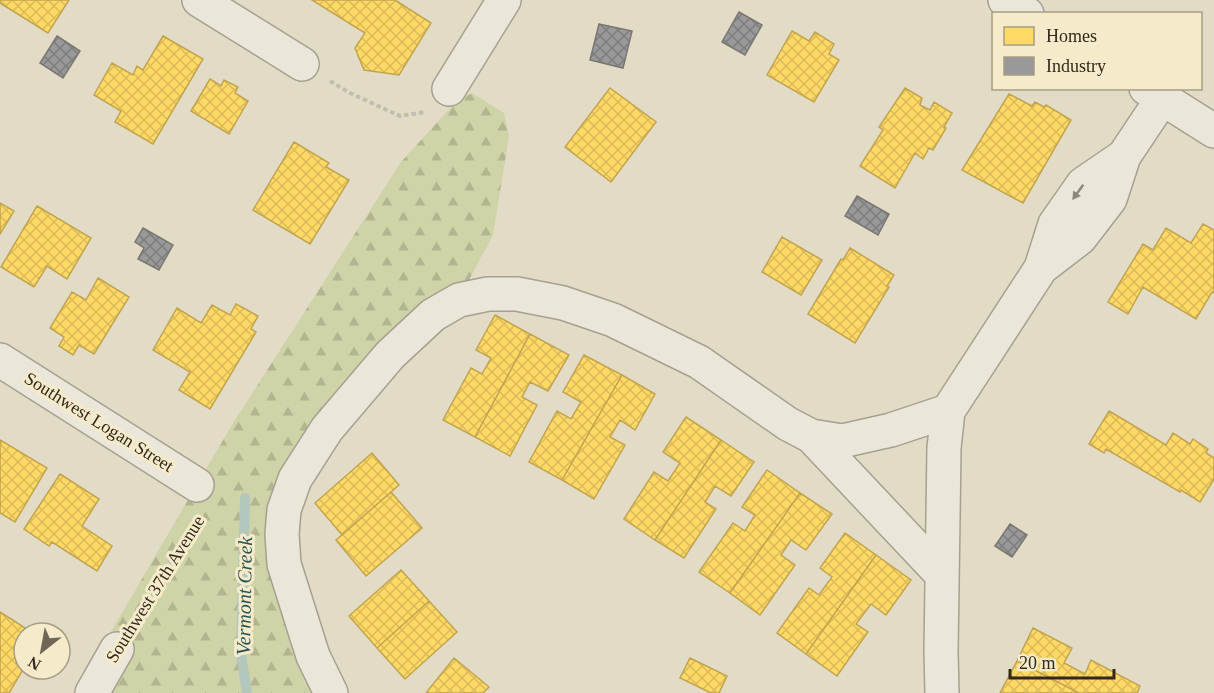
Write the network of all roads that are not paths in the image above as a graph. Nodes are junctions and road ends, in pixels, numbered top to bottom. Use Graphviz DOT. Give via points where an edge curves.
graph roads {
  1 [pos="199,0"];
  2 [pos="504,0"];
  3 [pos="1005,0"];
  4 [pos="1024,12"];
  5 [pos="302,64"];
  6 [pos="449,89"];
  7 [pos="1154,94"];
  8 [pos="1214,131"];
  9 [pos="0,360"];
  10 [pos="948,411"];
  11 [pos="811,436"];
  12 [pos="197,484"];
  13 [pos="942,575"];
  14 [pos="117,649"];
  15 [pos="92,693"];
  16 [pos="331,693"];
  17 [pos="942,693"];
  1 -- 5 [label="street"];
  2 -- 6 [label="street"];
  3 -- 4 [label="street"];
  7 -- 8 [label="street"];
  7 -- 10 [label="street" via="1124,156 1110,200 1080,238 1041,268"];
  9 -- 12 [label="street, Southwest Logan Street"];
  10 -- 11 [label="street" via="842,441"];
  10 -- 13 [label="street"];
  11 -- 13 [label="street"];
  11 -- 16 [label="street" via="699,362 612,320 563,303 517,294 459,300 433,315 390,355 327,429 295,479 284,510 284,564 313,656"];
  13 -- 17 [label="street"];
  14 -- 15 [label="street, Southwest 37th Avenue"];
}
